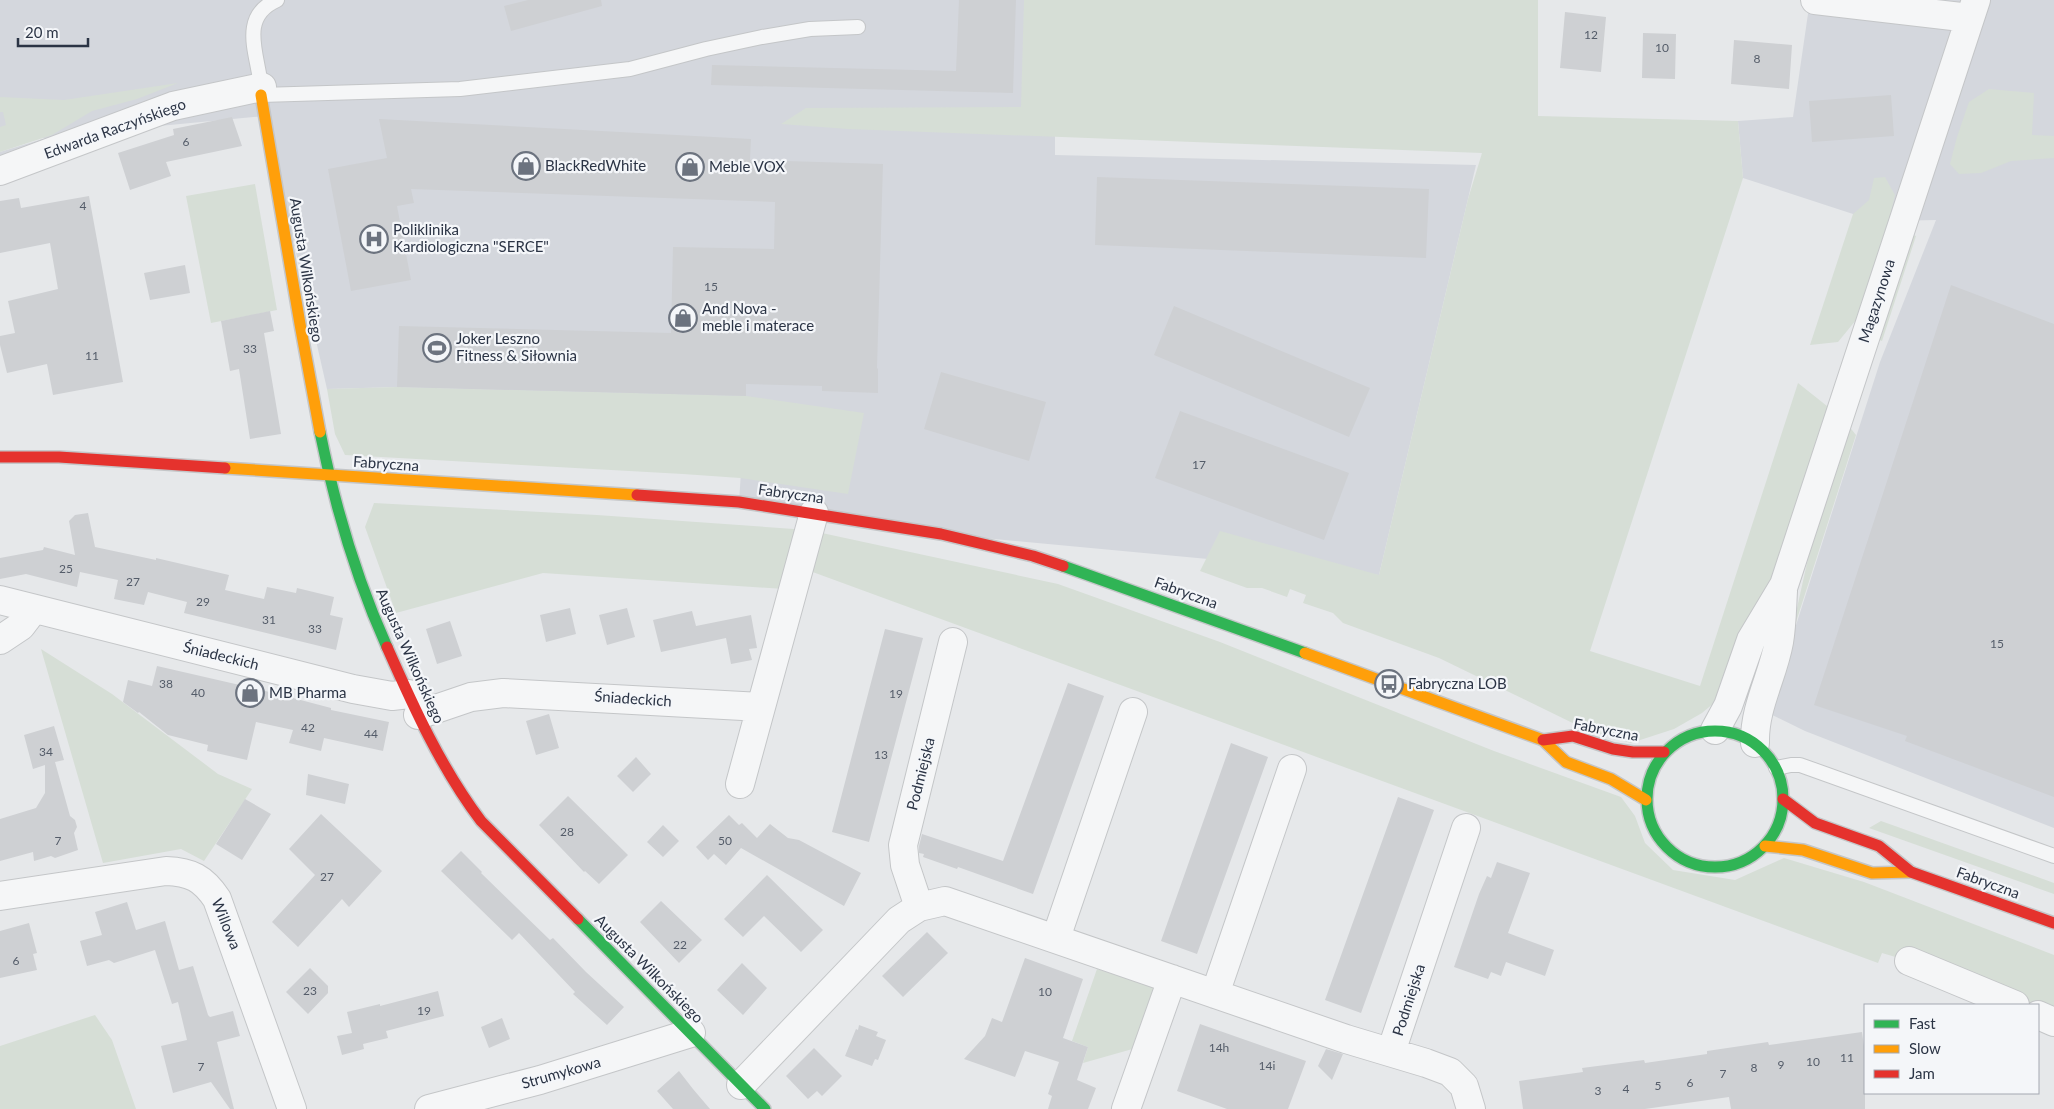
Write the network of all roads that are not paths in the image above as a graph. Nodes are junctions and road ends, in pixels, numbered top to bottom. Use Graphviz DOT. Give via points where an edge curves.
graph roads {
  1 [pos="277,0"];
  2 [pos="1814,0"];
  3 [pos="1973,9"];
  4 [pos="858,27"];
  5 [pos="261,91"];
  6 [pos="0,171"];
  7 [pos="0,458"];
  8 [pos="330,475"];
  9 [pos="814,512"];
  10 [pos="1784,585"];
  11 [pos="0,600"];
  12 [pos="34,609"];
  13 [pos="0,640"];
  14 [pos="953,642"];
  15 [pos="413,705"];
  16 [pos="761,707"];
  17 [pos="1133,712"];
  18 [pos="1715,730"];
  19 [pos="1543,740"];
  20 [pos="1755,743"];
  21 [pos="1664,752"];
  22 [pos="1776,768"];
  23 [pos="1292,769"];
  24 [pos="740,784"];
  25 [pos="1783,799"];
  26 [pos="1646,800"];
  27 [pos="1466,828"];
  28 [pos="1765,846"];
  29 [pos="2054,856"];
  30 [pos="1911,872"];
  31 [pos="0,896"];
  32 [pos="919,906"];
  33 [pos="2054,923"];
  34 [pos="1056,938"];
  35 [pos="1909,961"];
  36 [pos="1172,979"];
  37 [pos="1215,994"];
  38 [pos="2013,1004"];
  39 [pos="2039,1015"];
  40 [pos="2054,1022"];
  41 [pos="691,1032"];
  42 [pos="1391,1052"];
  43 [pos="741,1085"];
  44 [pos="292,1109"];
  45 [pos="429,1109"];
  46 [pos="765,1109"];
  47 [pos="1126,1109"];
  48 [pos="1471,1109"];
  1 -- 5 [label="lane" via="262,11 252,34"];
  2 -- 3 [label="street, Magazynowa"];
  3 -- 10 [label="street, Magazynowa"];
  4 -- 5 [label="lane" via="810,29 762,37 630,68 460,89"];
  5 -- 6 [label="street, Edwarda Raczyńskiego" via="173,106"];
  5 -- 8 [label="street, Augusta Wilkońskiego" via="311,389"];
  7 -- 8 [label="street, Fabryczna" via="58,457"];
  8 -- 9 [label="street, Fabryczna" via="739,502"];
  8 -- 15 [label="street, Augusta Wilkońskiego" via="350,554"];
  9 -- 16 [label="street"];
  9 -- 19 [label="street, Fabryczna" via="941,534 1034,556"];
  10 -- 18 [label="street, Magazynowa" via="1751,640 1728,706"];
  10 -- 20 [label="street, Magazynowa" via="1779,642 1760,706"];
  11 -- 12 [label="street, Śniadeckich"];
  12 -- 13 [label="street" via="22,626"];
  12 -- 15 [label="street, Śniadeckich" via="392,696"];
  14 -- 32 [label="street, Podmiejska" via="903,845 905,865"];
  15 -- 16 [label="street, Śniadeckich" via="503,693"];
  15 -- 41 [label="street, Augusta Wilkońskiego" via="460,792 481,821"];
  16 -- 24 [label="street"];
  17 -- 34 [label="street"];
  18 -- 20 [label="street" via="1729,731"];
  18 -- 21 [label="street" via="1687,736"];
  19 -- 21 [label="street, Fabryczna" via="1573,736 1613,749"];
  19 -- 26 [label="street, Fabryczna" via="1566,762 1611,779"];
  20 -- 22 [label="street"];
  21 -- 26 [label="street" via="1650,775"];
  22 -- 25 [label="street" via="1782,783"];
  22 -- 29 [label="lane" via="1800,765"];
  23 -- 37 [label="street"];
  25 -- 28 [label="street" via="1778,824"];
  25 -- 30 [label="street, Fabryczna" via="1815,823 1880,846"];
  26 -- 28 [label="street" via="1649,820 1658,838 1672,853 1690,863 1730,866 1749,859"];
  27 -- 42 [label="street, Podmiejska"];
  28 -- 30 [label="street, Fabryczna" via="1804,850 1872,872"];
  30 -- 33 [label="street, Fabryczna"];
  31 -- 44 [label="street, Willowa" via="166,871 196,877 217,899"];
  32 -- 34 [label="street, Podmiejska" via="944,901"];
  32 -- 43 [label="street, Podmiejska" via="899,920"];
  34 -- 36 [label="street, Podmiejska"];
  35 -- 38 [label="street"];
  36 -- 37 [label="street, Podmiejska"];
  36 -- 47 [label="street"];
  37 -- 42 [label="street, Podmiejska"];
  39 -- 40 [label="street"];
  41 -- 43 [label="street, Augusta Wilkońskiego"];
  41 -- 45 [label="street, Strumykowa" via="540,1080"];
  42 -- 48 [label="street" via="1450,1072 1464,1086"];
  43 -- 46 [label="street, Augusta Wilkońskiego"];
}
